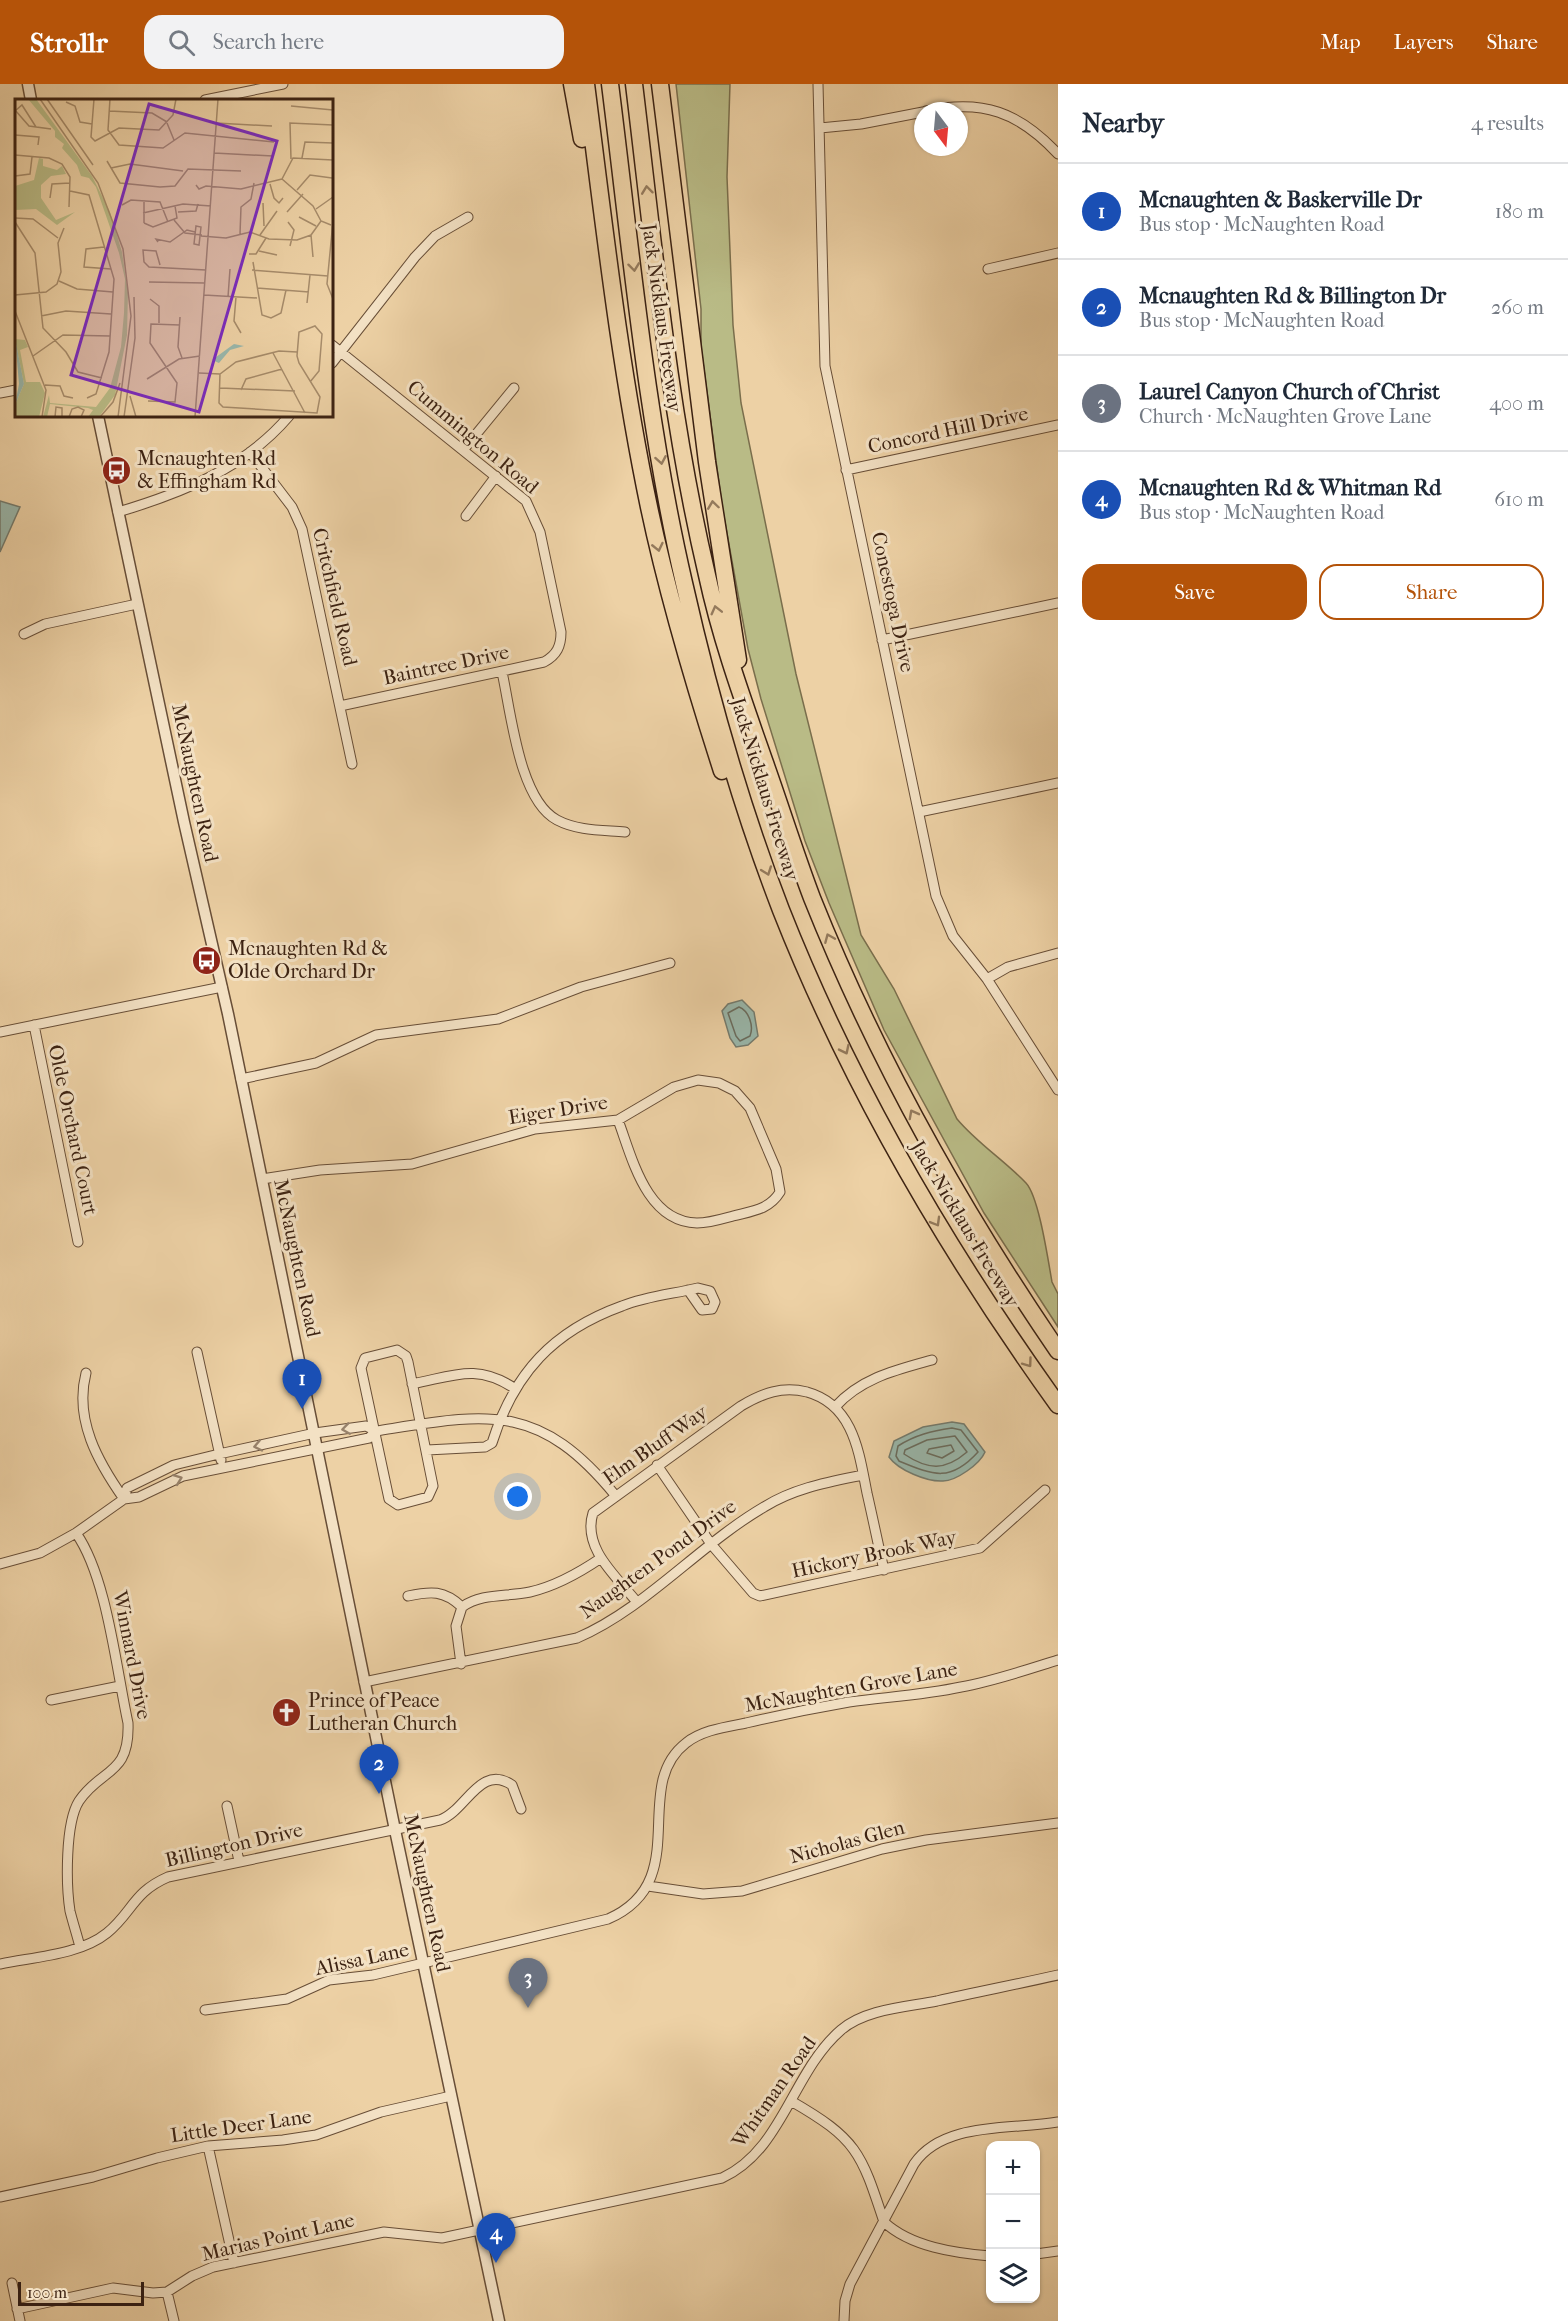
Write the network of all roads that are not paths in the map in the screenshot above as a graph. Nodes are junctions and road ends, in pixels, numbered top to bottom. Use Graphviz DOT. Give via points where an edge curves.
graph roads {
  1 [pos="28,84"];
  2 [pos="283,84"];
  3 [pos="572,84"];
  4 [pos="586,84"];
  5 [pos="610,84"];
  6 [pos="634,84"];
  7 [pos="660,84"];
  8 [pos="669,84"];
  9 [pos="818,84"];
  10 [pos="31,99"];
  11 [pos="210,99"];
  12 [pos="968,107"];
  13 [pos="914,113"];
  14 [pos="820,128"];
  15 [pos="1058,154"];
  16 [pos="671,174"];
  17 [pos="601,204"];
  18 [pos="468,217"];
  19 [pos="1058,254"];
  20 [pos="988,269"];
  21 [pos="333,346"];
  22 [pos="340,352"];
  23 [pos="333,362"];
  24 [pos="514,388"];
  25 [pos="15,390"];
  26 [pos="0,393"];
  27 [pos="98,417"];
  28 [pos="288,417"];
  29 [pos="1058,426"];
  30 [pos="464,449"];
  31 [pos="250,452"];
  32 [pos="846,470"];
  33 [pos="496,476"];
  34 [pos="118,512"];
  35 [pos="466,516"];
  36 [pos="1058,603"];
  37 [pos="137,604"];
  38 [pos="24,634"];
  39 [pos="882,640"];
  40 [pos="557,652"];
  41 [pos="502,672"];
  42 [pos="340,706"];
  43 [pos="352,764"];
  44 [pos="766,765"];
  45 [pos="1058,783"];
  46 [pos="919,812"];
  47 [pos="748,816"];
  48 [pos="625,832"];
  49 [pos="1058,953"];
  50 [pos="670,963"];
  51 [pos="987,979"];
  52 [pos="222,987"];
  53 [pos="34,1025"];
  54 [pos="0,1032"];
  55 [pos="241,1079"];
  56 [pos="1058,1090"];
  57 [pos="618,1120"];
  58 [pos="262,1179"];
  59 [pos="78,1242"];
  60 [pos="688,1290"];
  61 [pos="1058,1351"];
  62 [pos="197,1352"];
  63 [pos="932,1360"];
  64 [pos="86,1373"];
  65 [pos="412,1384"];
  66 [pos="514,1388"];
  67 [pos="1058,1405"];
  68 [pos="835,1407"];
  69 [pos="500,1418"];
  70 [pos="420,1424"];
  71 [pos="376,1431"];
  72 [pos="315,1433"];
  73 [pos="318,1447"];
  74 [pos="426,1450"];
  75 [pos="219,1454"];
  76 [pos="657,1466"];
  77 [pos="223,1468"];
  78 [pos="863,1475"];
  79 [pos="1045,1490"];
  80 [pos="615,1495"];
  81 [pos="124,1499"];
  82 [pos="76,1533"];
  83 [pos="711,1544"];
  84 [pos="601,1557"];
  85 [pos="0,1562"];
  86 [pos="884,1570"];
  87 [pos="408,1596"];
  88 [pos="636,1601"];
  89 [pos="462,1607"];
  90 [pos="1058,1660"];
  91 [pos="461,1664"];
  92 [pos="364,1682"];
  93 [pos="120,1686"];
  94 [pos="51,1700"];
  95 [pos="227,1806"];
  96 [pos="521,1809"];
  97 [pos="1058,1823"];
  98 [pos="395,1830"];
  99 [pos="239,1861"];
  100 [pos="648,1886"];
  101 [pos="80,1947"];
  102 [pos="0,1964"];
  103 [pos="423,1964"];
  104 [pos="1058,1975"];
  105 [pos="205,2010"];
  106 [pos="451,2096"];
  107 [pos="791,2101"];
  108 [pos="1058,2122"];
  109 [pos="208,2146"];
  110 [pos="0,2197"];
  111 [pos="884,2222"];
  112 [pos="481,2229"];
  113 [pos="1058,2251"];
  114 [pos="1040,2253"];
  115 [pos="986,2255"];
  116 [pos="234,2263"];
  117 [pos="12,2283"];
  118 [pos="167,2292"];
  119 [pos="17,2309"];
  120 [pos="20,2321"];
  121 [pos="174,2321"];
  122 [pos="499,2321"];
  123 [pos="844,2321"];
  1 -- 10 [label="street"];
  2 -- 11 [label="street"];
  3 -- 17 [label="highway" via="586,159"];
  4 -- 17 [label="highway"];
  5 -- 47 [label="highway, Jack Nicklaus Freeway, one-way" via="647,375 684,583"];
  44 -- 6 [label="highway, Jack Nicklaus Freeway, one-way" via="729,663 694,516 669,361"];
  7 -- 16 [label="highway"];
  8 -- 16 [label="highway"];
  9 -- 14 [label="street, Conestoga Drive"];
  12 -- 15 [label="street" via="995,110 1031,127"];
  13 -- 14 [label="street"];
  14 -- 32 [label="street, Conestoga Drive" via="822,337"];
  44 -- 16 [label="highway, one-way" via="739,664 724,574"];
  17 -- 47 [label="highway, one-way" via="634,428 667,586 724,776"];
  18 -- 22 [label="street" via="435,236 415,257"];
  19 -- 20 [label="street"];
  21 -- 22 [label="street, Cummington Road"];
  22 -- 23 [label="street"];
  22 -- 30 [label="street, Cummington Road"];
  24 -- 30 [label="street"];
  25 -- 26 [label="street"];
  27 -- 34 [label="street, McNaughten Road"];
  28 -- 31 [label="street"];
  29 -- 32 [label="street, Concord Hill Drive"];
  30 -- 33 [label="street, Cummington Road"];
  31 -- 34 [label="street" via="200,483"];
  31 -- 42 [label="street, Critchfield Road" via="292,507 302,529"];
  32 -- 39 [label="street, Conestoga Drive"];
  33 -- 35 [label="street"];
  33 -- 40 [label="street, Cummington Road" via="526,501 536,521 561,632"];
  34 -- 37 [label="street, McNaughten Road"];
  36 -- 39 [label="street"];
  37 -- 38 [label="street" via="45,624"];
  37 -- 52 [label="street, McNaughten Road"];
  39 -- 46 [label="street, Conestoga Drive"];
  40 -- 41 [label="street, Baintree Drive" via="544,662"];
  41 -- 42 [label="street, Baintree Drive"];
  41 -- 48 [label="street" via="524,774 536,801 545,812 574,827"];
  42 -- 43 [label="street, Critchfield Road"];
  61 -- 44 [label="highway, Jack Nicklaus Freeway, one-way" via="938,1161 868,1027 812,897"];
  45 -- 46 [label="street"];
  46 -- 51 [label="street, Conestoga Drive" via="939,909 953,936"];
  47 -- 67 [label="highway, Jack Nicklaus Freeway, one-way" via="804,964 880,1121 954,1252"];
  49 -- 51 [label="street" via="1008,967"];
  50 -- 55 [label="street" via="581,987 498,1019 376,1035 316,1063"];
  51 -- 56 [label="street, Conestoga Drive"];
  52 -- 53 [label="street"];
  52 -- 55 [label="street, McNaughten Road"];
  53 -- 54 [label="street"];
  53 -- 59 [label="street, Olde Orchard Court"];
  55 -- 58 [label="street, McNaughten Road"];
  57 -- 57 [label="street, Eiger Drive" via="683,1083 719,1083 730,1088 752,1112 778,1175 780,1192 768,1207 696,1223 679,1219 652,1198 641,1183"];
  57 -- 58 [label="street, Eiger Drive" via="535,1128 412,1164 320,1170"];
  58 -- 72 [label="street, McNaughten Road"];
  60 -- 66 [label="street" via="623,1305 579,1326 545,1351"];
  62 -- 75 [label="street"];
  63 -- 68 [label="street" via="873,1378"];
  64 -- 81 [label="street" via="82,1389 90,1441"];
  65 -- 66 [label="street" via="475,1372 496,1377"];
  65 -- 70 [label="street"];
  65 -- 71 [label="street" via="406,1356 397,1350 370,1356 362,1362"];
  66 -- 69 [label="street"];
  68 -- 76 [label="street, Elm Bluff Way" via="820,1396 797,1390 769,1392 741,1406"];
  68 -- 78 [label="street" via="854,1436"];
  69 -- 70 [label="street"];
  69 -- 74 [label="street" via="492,1443 485,1447"];
  69 -- 80 [label="street" via="572,1449"];
  70 -- 71 [label="street"];
  70 -- 74 [label="street"];
  71 -- 72 [label="street, one-way" via="366,1426"];
  71 -- 73 [label="street" via="369,1438"];
  71 -- 74 [label="street" via="389,1499 398,1505 423,1500 432,1492"];
  72 -- 73 [label="street, McNaughten Road"];
  72 -- 75 [label="street, one-way"];
  73 -- 77 [label="street"];
  73 -- 92 [label="street, McNaughten Road"];
  75 -- 77 [label="street"];
  75 -- 81 [label="street" via="174,1465 143,1479 127,1488"];
  76 -- 80 [label="street, Elm Bluff Way"];
  76 -- 83 [label="street"];
  81 -- 77 [label="street, one-way" via="140,1497 183,1476"];
  78 -- 83 [label="street, Naughten Pond Drive" via="796,1491 765,1505"];
  78 -- 86 [label="street"];
  79 -- 86 [label="street, Hickory Brook Way" via="980,1548"];
  80 -- 84 [label="street, Elm Bluff Way" via="592,1513 590,1520 591,1541"];
  81 -- 82 [label="street"];
  82 -- 85 [label="street" via="40,1553"];
  82 -- 93 [label="street, Winnard Drive" via="97,1574"];
  83 -- 86 [label="street, Hickory Brook Way" via="753,1593 760,1596"];
  83 -- 88 [label="street, Naughten Pond Drive"];
  84 -- 88 [label="street, Elm Bluff Way"];
  84 -- 89 [label="street" via="546,1587 479,1598"];
  87 -- 89 [label="street" via="440,1592"];
  88 -- 91 [label="street, Naughten Pond Drive" via="609,1622 577,1638"];
  89 -- 91 [label="street" via="456,1626"];
  90 -- 100 [label="street, McNaughten Grove Lane" via="961,1687 790,1712 689,1740 671,1760 663,1779 657,1853"];
  91 -- 92 [label="street, Naughten Pond Drive"];
  92 -- 98 [label="street, McNaughten Road"];
  93 -- 94 [label="street"];
  93 -- 101 [label="street, Winnard Drive" via="128,1723 127,1750 112,1772 79,1800 71,1820 70,1903"];
  95 -- 99 [label="street"];
  96 -- 98 [label="street, Billington Drive" via="512,1785 490,1779 447,1818"];
  97 -- 100 [label="street, Nicholas Glen" via="882,1849 742,1891 703,1894"];
  98 -- 99 [label="street, Billington Drive"];
  98 -- 103 [label="street, McNaughten Road"];
  99 -- 101 [label="street, Billington Drive" via="158,1881 139,1894 106,1934"];
  100 -- 103 [label="street, McNaughten Grove Lane" via="630,1906 608,1919"];
  101 -- 102 [label="street, Billington Drive"];
  103 -- 105 [label="street, Alissa Lane" via="373,1976 329,1980 287,1999"];
  103 -- 106 [label="street, McNaughten Road"];
  104 -- 107 [label="street, Whitman Road" via="857,2020 824,2049"];
  106 -- 109 [label="street, Little Deer Lane" via="390,2110 302,2138"];
  106 -- 112 [label="street, McNaughten Road"];
  107 -- 111 [label="street" via="835,2128 858,2152"];
  107 -- 112 [label="street, Whitman Road" via="757,2153 722,2178"];
  108 -- 111 [label="street" via="960,2134 934,2143 914,2164"];
  109 -- 110 [label="street, Little Deer Lane"];
  109 -- 116 [label="street"];
  111 -- 115 [label="street" via="898,2235 916,2242"];
  111 -- 123 [label="street" via="850,2284"];
  112 -- 116 [label="street, Marias Point Lane" via="435,2239 384,2232"];
  112 -- 122 [label="street, McNaughten Road"];
  113 -- 114 [label="street"];
  116 -- 118 [label="street, Marias Point Lane" via="202,2270"];
  117 -- 119 [label="street"];
  118 -- 119 [label="street" via="114,2288"];
  118 -- 121 [label="street"];
  119 -- 120 [label="street"];
}
